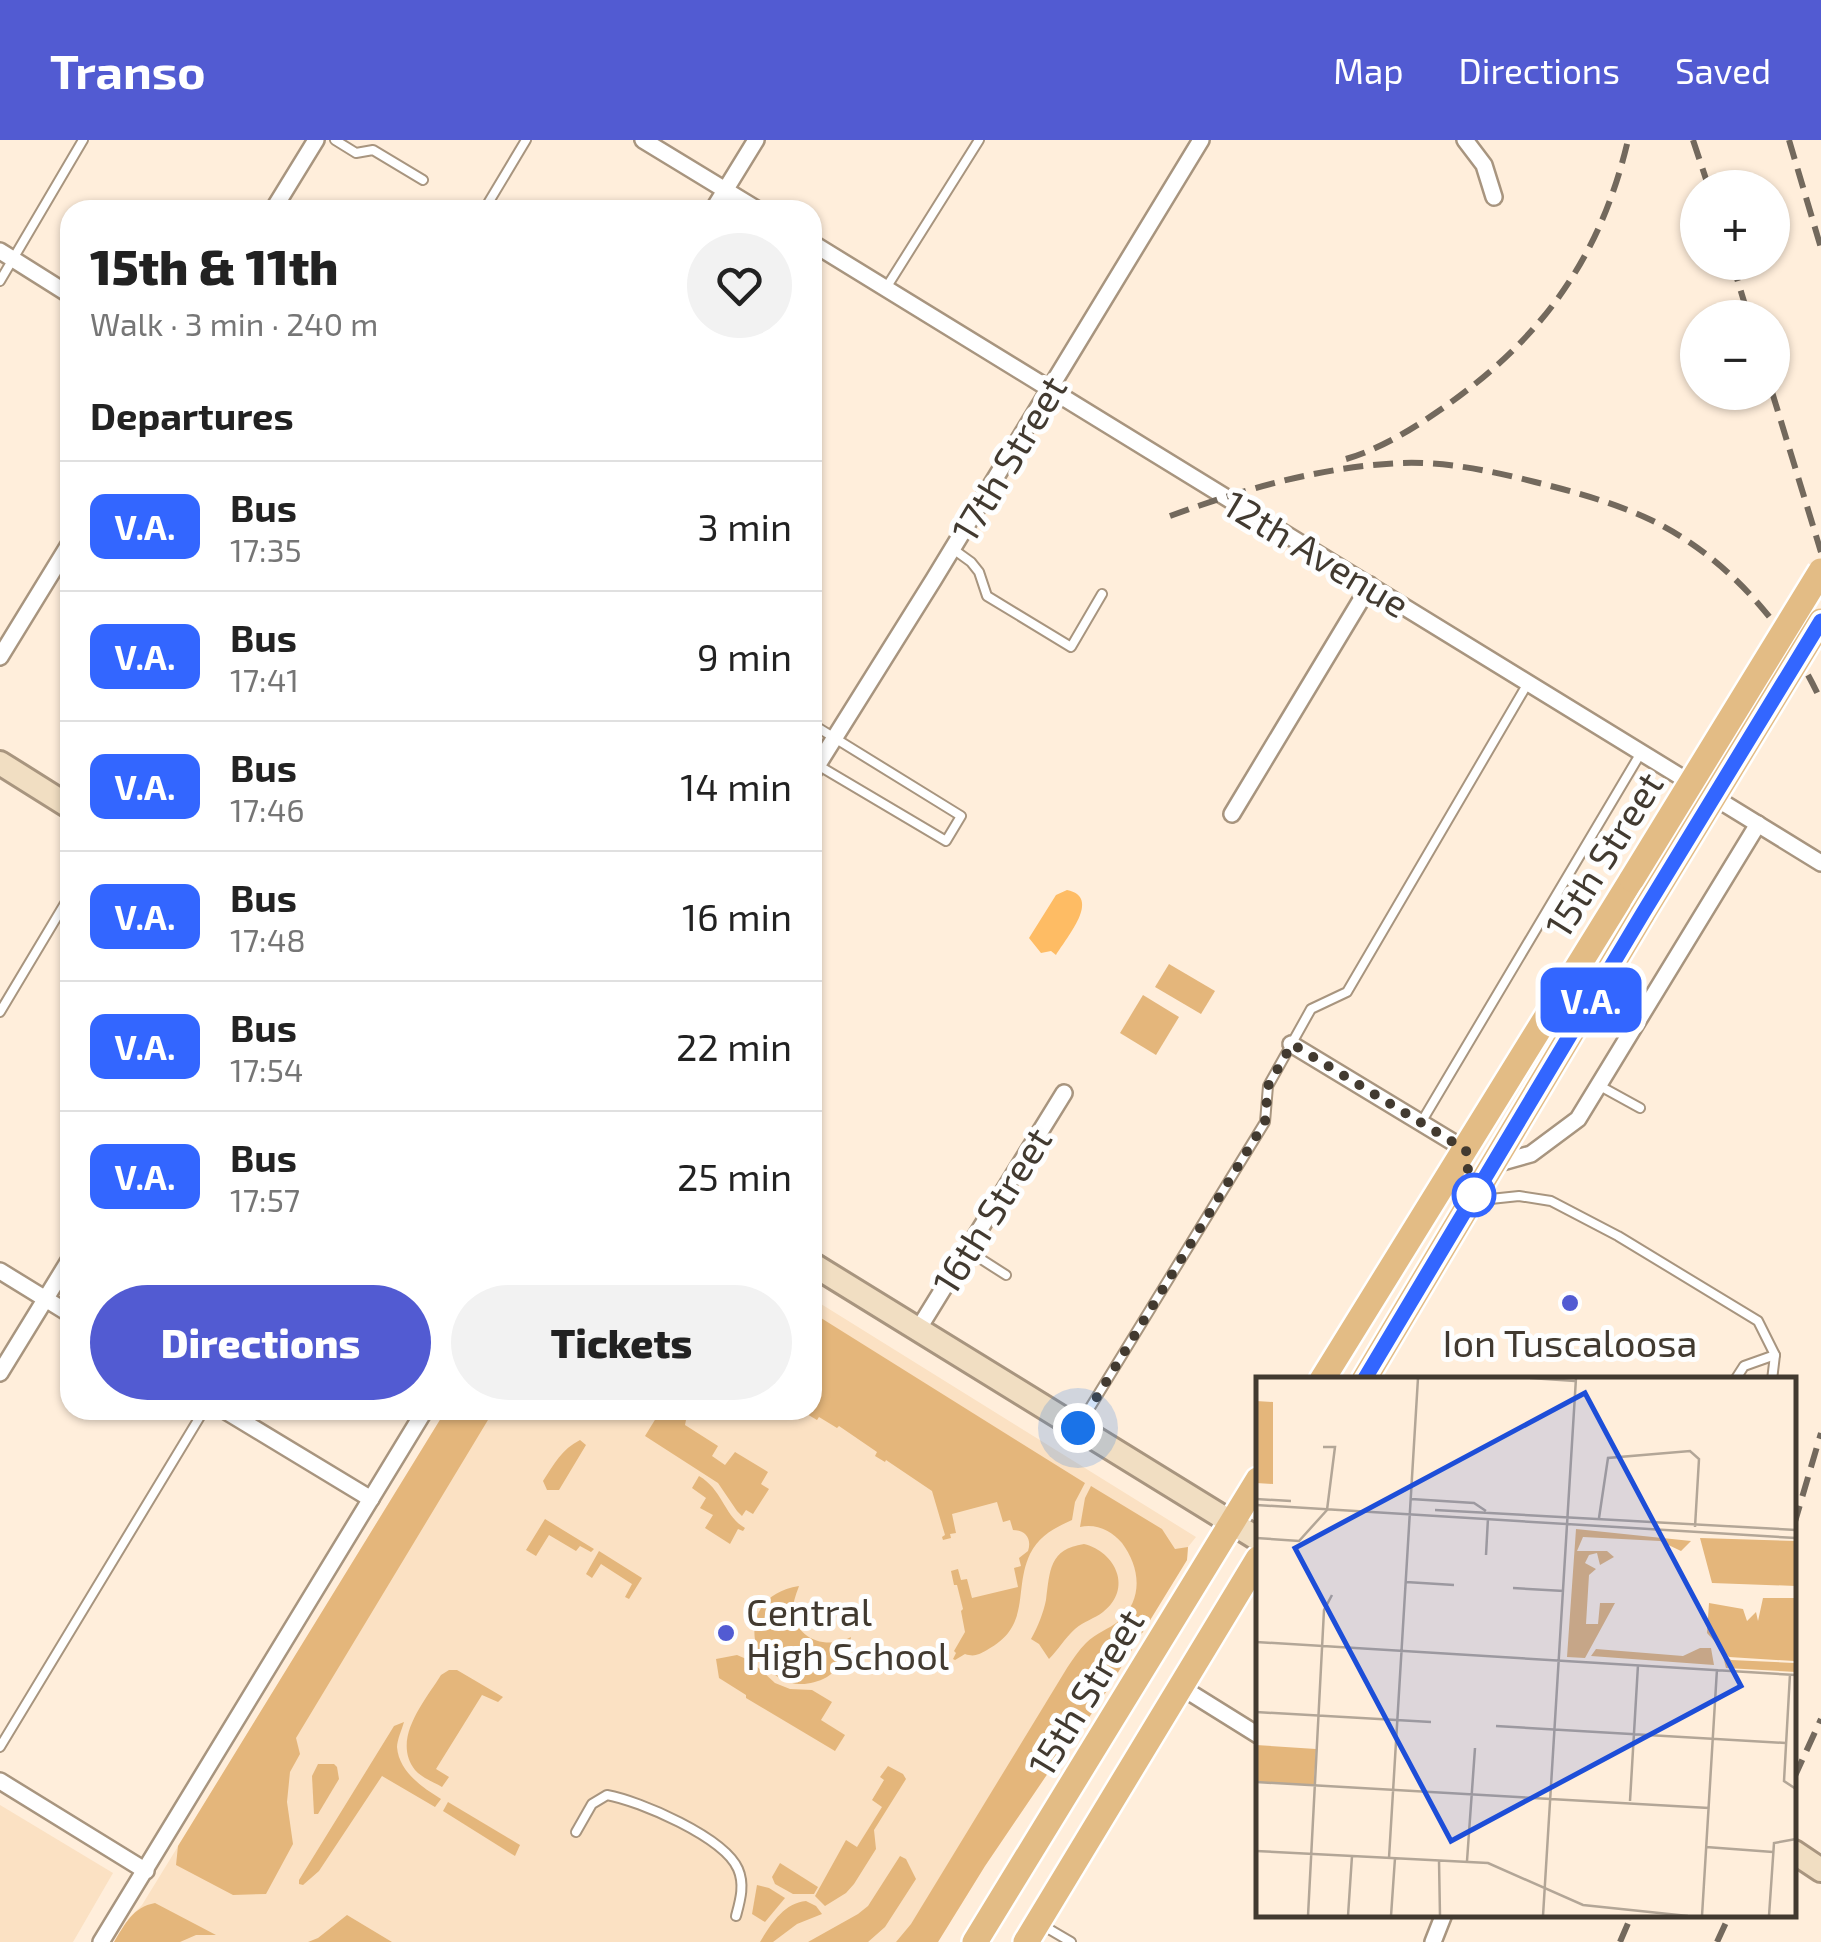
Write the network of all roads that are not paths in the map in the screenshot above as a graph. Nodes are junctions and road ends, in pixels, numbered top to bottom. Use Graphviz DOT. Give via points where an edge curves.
graph roads {
  1 [pos="83,140"];
  2 [pos="316,140"];
  3 [pos="334,140"];
  4 [pos="526,140"];
  5 [pos="643,140"];
  6 [pos="756,140"];
  7 [pos="980,140"];
  8 [pos="1201,140"];
  9 [pos="1464,140"];
  10 [pos="423,180"];
  11 [pos="725,190"];
  12 [pos="1494,197"];
  13 [pos="279,200"];
  14 [pos="490,200"];
  15 [pos="718,200"];
  16 [pos="742,200"];
  17 [pos="822,249"];
  18 [pos="7,255"];
  19 [pos="0,281"];
  20 [pos="886,288"];
  21 [pos="60,289"];
  22 [pos="1050,388"];
  23 [pos="952,549"];
  24 [pos="60,559"];
  25 [pos="1821,571"];
  26 [pos="1370,586"];
  27 [pos="1102,594"];
  28 [pos="1821,621"];
  29 [pos="0,657"];
  30 [pos="1529,682"];
  31 [pos="822,730"];
  32 [pos="834,738"];
  33 [pos="1642,751"];
  34 [pos="822,755"];
  35 [pos="0,764"];
  36 [pos="822,771"];
  37 [pos="60,801"];
  38 [pos="1232,814"];
  39 [pos="1758,824"];
  40 [pos="1821,863"];
  41 [pos="60,912"];
  42 [pos="0,1012"];
  43 [pos="1292,1044"];
  44 [pos="1598,1086"];
  45 [pos="1064,1093"];
  46 [pos="1640,1108"];
  47 [pos="1486,1116"];
  48 [pos="1422,1122"];
  49 [pos="1466,1150"];
  50 [pos="1492,1165"];
  51 [pos="1471,1201"];
  52 [pos="967,1250"];
  53 [pos="822,1270"];
  54 [pos="0,1272"];
  55 [pos="1006,1275"];
  56 [pos="60,1276"];
  57 [pos="46,1299"];
  58 [pos="60,1308"];
  59 [pos="918,1328"];
  60 [pos="1775,1355"];
  61 [pos="0,1374"];
  62 [pos="1324,1377"];
  63 [pos="1366,1377"];
  64 [pos="1737,1377"];
  65 [pos="1772,1377"];
  66 [pos="198,1420"];
  67 [pos="241,1420"];
  68 [pos="419,1420"];
  69 [pos="1078,1428"];
  70 [pos="1256,1483"];
  71 [pos="371,1498"];
  72 [pos="1232,1522"];
  73 [pos="1256,1538"];
  74 [pos="1256,1563"];
  75 [pos="1181,1687"];
  76 [pos="1256,1734"];
  77 [pos="0,1747"];
  78 [pos="0,1781"];
  79 [pos="576,1832"];
  80 [pos="1796,1853"];
  81 [pos="1821,1870"];
  82 [pos="146,1871"];
  83 [pos="736,1916"];
  84 [pos="1443,1917"];
  85 [pos="1032,1932"];
  86 [pos="100,1942"];
  87 [pos="975,1942"];
  88 [pos="1071,1942"];
  89 [pos="1433,1942"];
  1 -- 18 [label="lane"];
  2 -- 13 [label="street"];
  3 -- 10 [label="lane" via="356,153 373,150"];
  4 -- 14 [label="lane"];
  5 -- 11 [label="street"];
  6 -- 11 [label="street"];
  7 -- 20 [label="lane"];
  8 -- 22 [label="street, 17th Street"];
  9 -- 12 [label="street" via="1484,165"];
  11 -- 15 [label="street"];
  11 -- 16 [label="street"];
  17 -- 20 [label="street, 12th Avenue"];
  18 -- 19 [label="lane"];
  18 -- 21 [label="street"];
  20 -- 22 [label="street, 12th Avenue"];
  22 -- 23 [label="street, 17th Street"];
  22 -- 26 [label="street, 12th Avenue"];
  23 -- 27 [label="lane" via="979,572 987,596 1071,646"];
  23 -- 32 [label="street, 17th Street"];
  24 -- 29 [label="street"];
  25 -- 47 [label="main road, 15th Street, bridge"];
  26 -- 30 [label="street, 12th Avenue"];
  26 -- 38 [label="street"];
  28 -- 50 [label="main road, 15th Street, bridge"];
  30 -- 33 [label="street, 12th Avenue"];
  30 -- 43 [label="lane" via="1347,992 1311,1009"];
  31 -- 32 [label="lane"];
  32 -- 34 [label="street, 17th Street"];
  32 -- 36 [label="lane" via="962,816 946,841"];
  33 -- 39 [label="street, 12th Avenue"];
  33 -- 48 [label="lane"];
  35 -- 37 [label="main road"];
  39 -- 40 [label="street, 12th Avenue"];
  39 -- 44 [label="street"];
  41 -- 42 [label="lane"];
  43 -- 48 [label="street"];
  43 -- 69 [label="lane" via="1268,1086 1265,1122"];
  44 -- 46 [label="lane"];
  44 -- 50 [label="street" via="1578,1119 1547,1144"];
  45 -- 52 [label="street, 16th Street"];
  47 -- 49 [label="main road, 15th Street"];
  47 -- 50 [label="main road"];
  48 -- 49 [label="street"];
  49 -- 51 [label="main road"];
  49 -- 62 [label="main road, 15th Street"];
  50 -- 51 [label="main road, 15th Street"];
  51 -- 60 [label="lane" via="1519,1196 1551,1200 1577,1213 1758,1322"];
  51 -- 63 [label="main road, 15th Street"];
  52 -- 55 [label="lane"];
  52 -- 59 [label="street, 16th Street"];
  53 -- 59 [label="main road"];
  54 -- 57 [label="street"];
  56 -- 57 [label="street"];
  57 -- 58 [label="street"];
  57 -- 61 [label="street"];
  59 -- 69 [label="main road"];
  60 -- 64 [label="lane" via="1744,1366"];
  60 -- 65 [label="lane"];
  66 -- 77 [label="lane"];
  67 -- 71 [label="street"];
  68 -- 71 [label="street"];
  69 -- 72 [label="main road"];
  70 -- 72 [label="main road, 15th Street"];
  71 -- 82 [label="street"];
  72 -- 73 [label="main road"];
  72 -- 87 [label="main road, 15th Street"];
  74 -- 75 [label="main road, 15th Street"];
  75 -- 76 [label="street"];
  75 -- 85 [label="main road, 15th Street"];
  78 -- 82 [label="street"];
  79 -- 83 [label="lane" via="592,1804 607,1794 688,1827 739,1871"];
  80 -- 81 [label="main road"];
  82 -- 86 [label="street"];
  84 -- 89 [label="street"];
  85 -- 88 [label="lane"];
}
